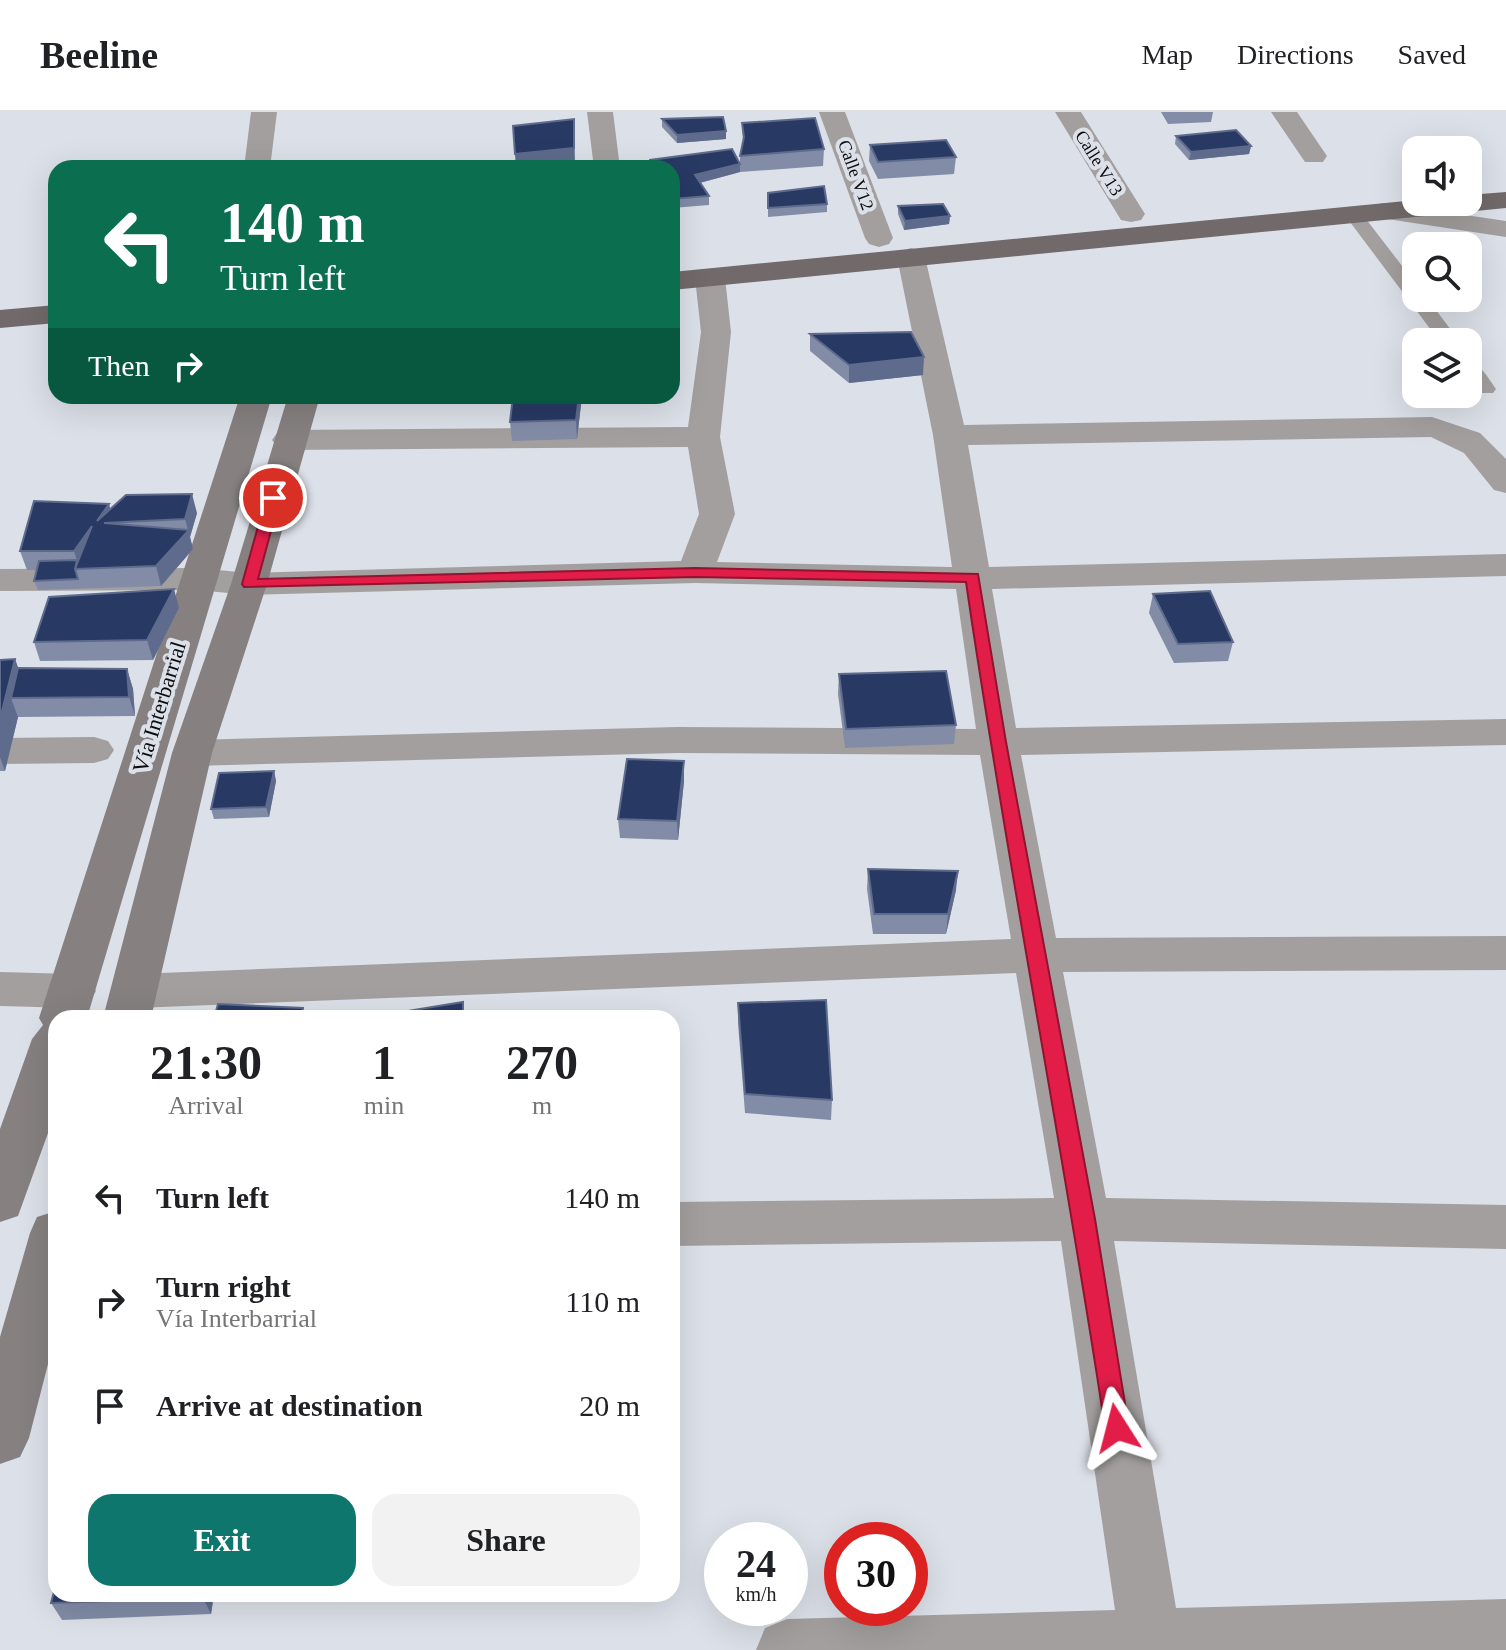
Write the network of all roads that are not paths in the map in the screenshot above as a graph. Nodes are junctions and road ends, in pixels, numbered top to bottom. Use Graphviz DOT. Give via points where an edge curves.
graph roads {
  1 [pos="264,112"];
  2 [pos="600,112"];
  3 [pos="832,112"];
  4 [pos="1068,112"];
  5 [pos="1284,112"];
  6 [pos="1314,156"];
  7 [pos="258,160"];
  8 [pos="606,160"];
  9 [pos="1506,175"];
  10 [pos="1482,177"];
  11 [pos="1402,185"];
  12 [pos="1506,200"];
  13 [pos="1384,211"];
  14 [pos="1131,214"];
  15 [pos="1353,214"];
  16 [pos="1506,229"];
  17 [pos="895,247"];
  18 [pos="680,258"];
  19 [pos="710,278"];
  20 [pos="1402,279"];
  21 [pos="680,280"];
  22 [pos="1427,312"];
  23 [pos="48,315"];
  24 [pos="0,319"];
  25 [pos="1439,328"];
  26 [pos="48,340"];
  27 [pos="0,344"];
  28 [pos="1482,384"];
  29 [pos="1486,389"];
  30 [pos="253,404"];
  31 [pos="301,404"];
  32 [pos="950,435"];
  33 [pos="703,437"];
  34 [pos="289,440"];
  35 [pos="1506,483"];
  36 [pos="1506,565"];
  37 [pos="695,572"];
  38 [pos="973,578"];
  39 [pos="197,579"];
  40 [pos="0,580"];
  41 [pos="249,584"];
  42 [pos="1506,732"];
  43 [pos="998,742"];
  44 [pos="94,750"];
  45 [pos="0,751"];
  46 [pos="192,753"];
  47 [pos="1506,953"];
  48 [pos="1036,955"];
  49 [pos="0,989"];
  50 [pos="68,1005"];
  51 [pos="132,1005"];
  52 [pos="48,1062"];
  53 [pos="0,1201"];
  54 [pos="1084,1219"];
  55 [pos="680,1224"];
  56 [pos="1506,1227"];
  57 [pos="48,1263"];
  58 [pos="0,1438"];
  59 [pos="1506,1630"];
  60 [pos="1150,1644"];
  61 [pos="787,1650"];
  1 -- 7 [label="street"];
  2 -- 8 [label="street"];
  3 -- 17 [label="street, Calle V12"];
  4 -- 14 [label="street, Calle V13"];
  5 -- 6 [label="street"];
  9 -- 10 [label="main road"];
  11 -- 14 [label="main road"];
  12 -- 13 [label="main road"];
  13 -- 15 [label="main road"];
  13 -- 16 [label="street"];
  14 -- 17 [label="main road"];
  15 -- 17 [label="main road"];
  15 -- 20 [label="lane"];
  17 -- 18 [label="main road"];
  17 -- 19 [label="main road"];
  17 -- 32 [label="street, Calle V12"];
  19 -- 21 [label="main road"];
  19 -- 33 [label="street" via="716,332"];
  22 -- 25 [label="lane"];
  23 -- 24 [label="main road"];
  26 -- 27 [label="main road"];
  28 -- 29 [label="lane"];
  30 -- 39 [label="main road, Vía Interbarrial"];
  31 -- 34 [label="main road, Vía Interbarrial"];
  32 -- 35 [label="street" via="1432,427 1479,446"];
  32 -- 38 [label="street, Calle V12"];
  33 -- 34 [label="street"];
  33 -- 37 [label="street" via="717,514"];
  34 -- 41 [label="main road, Vía Interbarrial"];
  36 -- 38 [label="street"];
  37 -- 38 [label="street"];
  37 -- 41 [label="street"];
  38 -- 43 [label="street, Calle V12"];
  39 -- 40 [label="street"];
  39 -- 41 [label="street"];
  39 -- 50 [label="main road, Vía Interbarrial"];
  41 -- 46 [label="main road, Vía Interbarrial"];
  42 -- 43 [label="street"];
  43 -- 46 [label="street" via="677,740"];
  43 -- 48 [label="street, Calle V12"];
  44 -- 45 [label="street"];
  46 -- 51 [label="main road, Vía Interbarrial"];
  47 -- 48 [label="street"];
  48 -- 51 [label="street"];
  48 -- 54 [label="street, Calle V12"];
  49 -- 50 [label="street"];
  52 -- 53 [label="main road"];
  54 -- 55 [label="street"];
  54 -- 56 [label="street"];
  54 -- 60 [label="street, Calle V12"];
  57 -- 58 [label="main road"];
  59 -- 60 [label="street"];
  60 -- 61 [label="street"];
}
